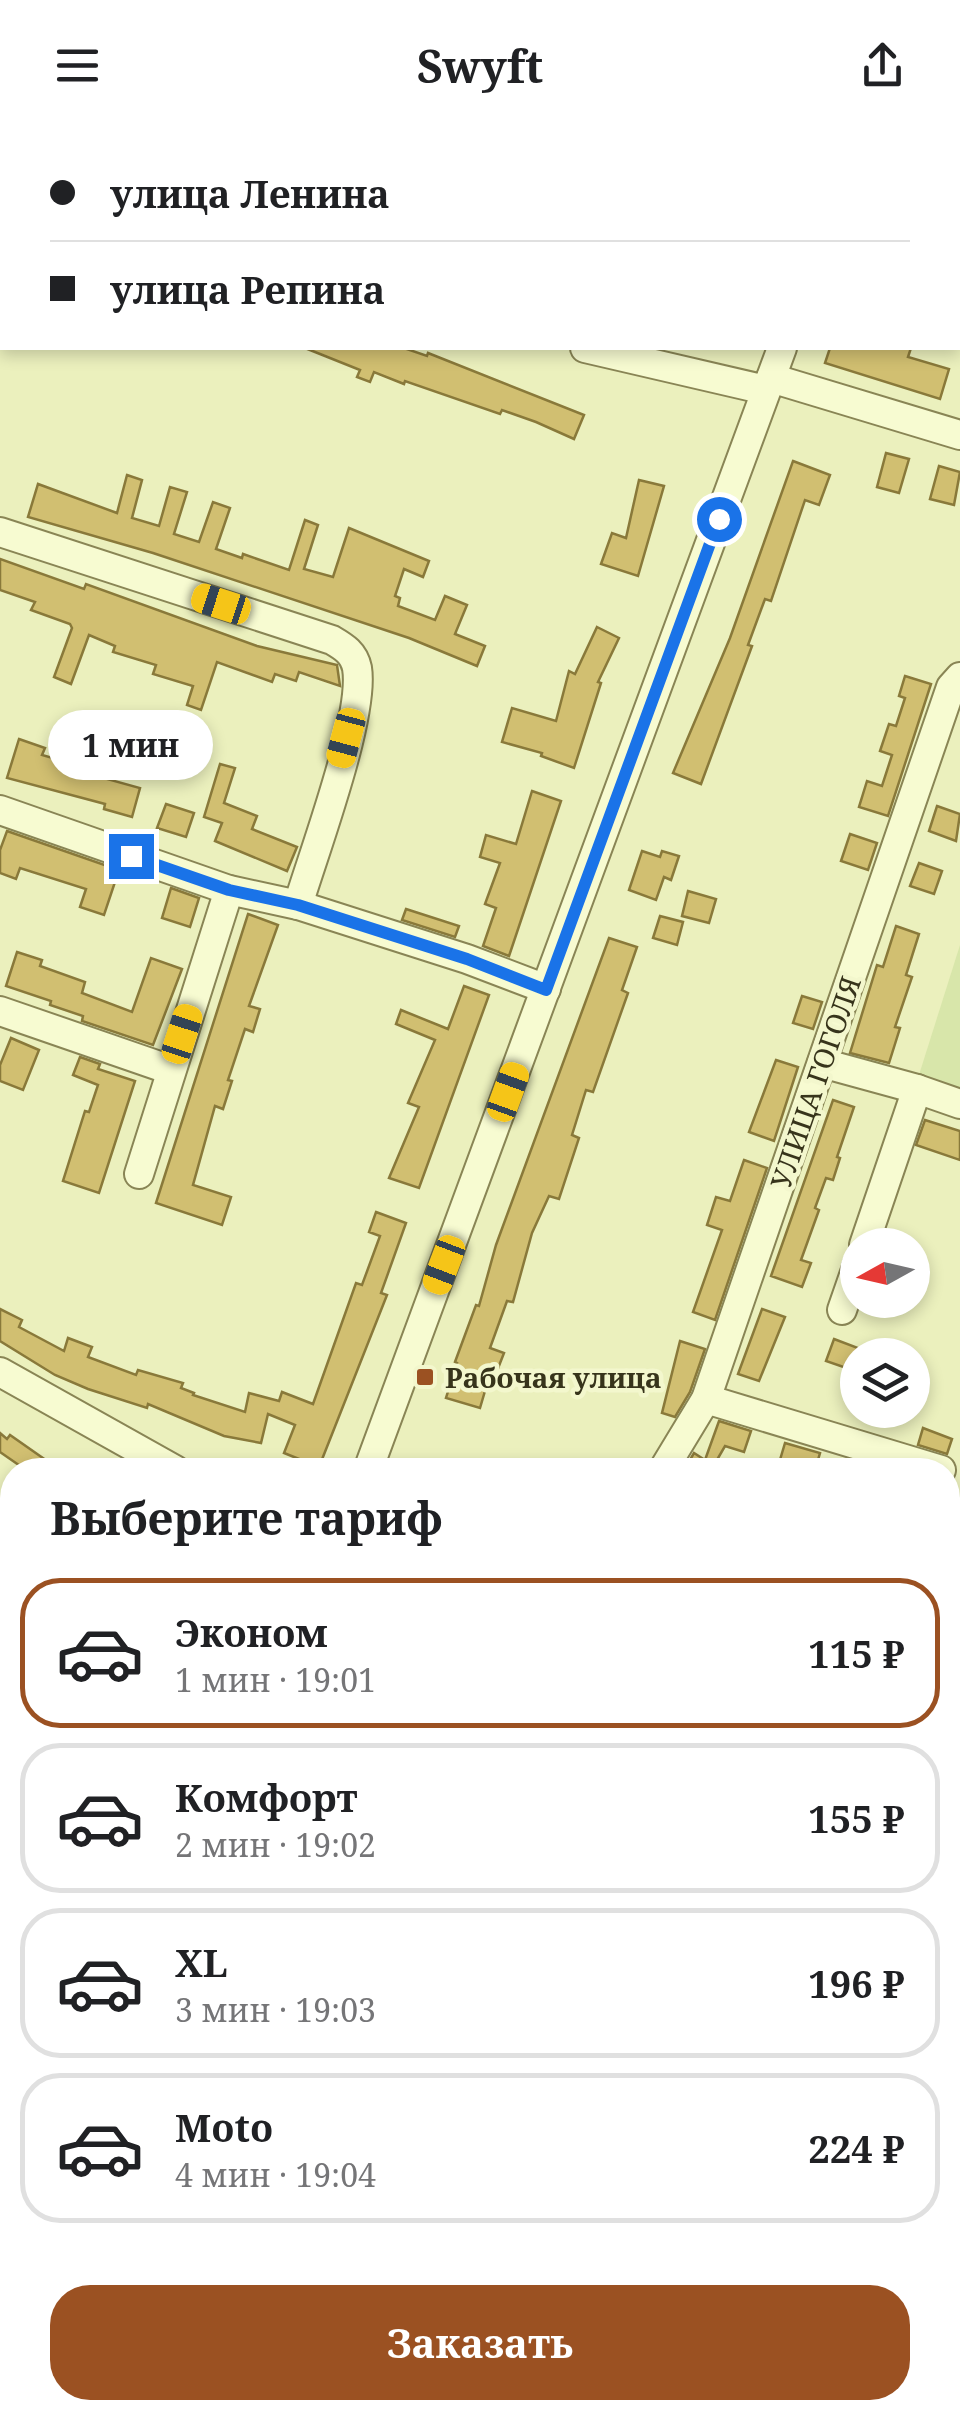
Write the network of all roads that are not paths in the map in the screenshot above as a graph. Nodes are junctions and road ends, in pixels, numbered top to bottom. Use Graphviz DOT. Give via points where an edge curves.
graph roads {
  1 [pos="594,350"];
  2 [pos="781,350"];
  3 [pos="769,384"];
  4 [pos="960,436"];
  5 [pos="0,532"];
  6 [pos="956,682"];
  7 [pos="0,810"];
  8 [pos="229,890"];
  9 [pos="298,905"];
  10 [pos="546,990"];
  11 [pos="0,1011"];
  12 [pos="822,1063"];
  13 [pos="171,1070"];
  14 [pos="917,1089"];
  15 [pos="960,1104"];
  16 [pos="139,1174"];
  17 [pos="870,1228"];
  18 [pos="0,1372"];
  19 [pos="706,1399"];
  20 [pos="154,1458"];
  21 [pos="372,1458"];
  22 [pos="670,1458"];
  23 [pos="902,1458"];
  1 -- 3 [label="street"];
  2 -- 3 [label="street"];
  3 -- 4 [label="street"];
  3 -- 10 [label="street"];
  5 -- 9 [label="street" via="347,648 356,663 354,711"];
  6 -- 12 [label="street, УЛИЦА ГОГОЛЯ"];
  7 -- 8 [label="street"];
  8 -- 9 [label="street"];
  8 -- 13 [label="street"];
  9 -- 10 [label="street"];
  10 -- 21 [label="street"];
  11 -- 13 [label="street"];
  12 -- 14 [label="street"];
  12 -- 19 [label="street, УЛИЦА ГОГОЛЯ"];
  13 -- 16 [label="street"];
  14 -- 15 [label="street"];
  14 -- 17 [label="street"];
  18 -- 20 [label="street"];
  19 -- 22 [label="street, УЛИЦА ГОГОЛЯ"];
  19 -- 23 [label="street"];
}
